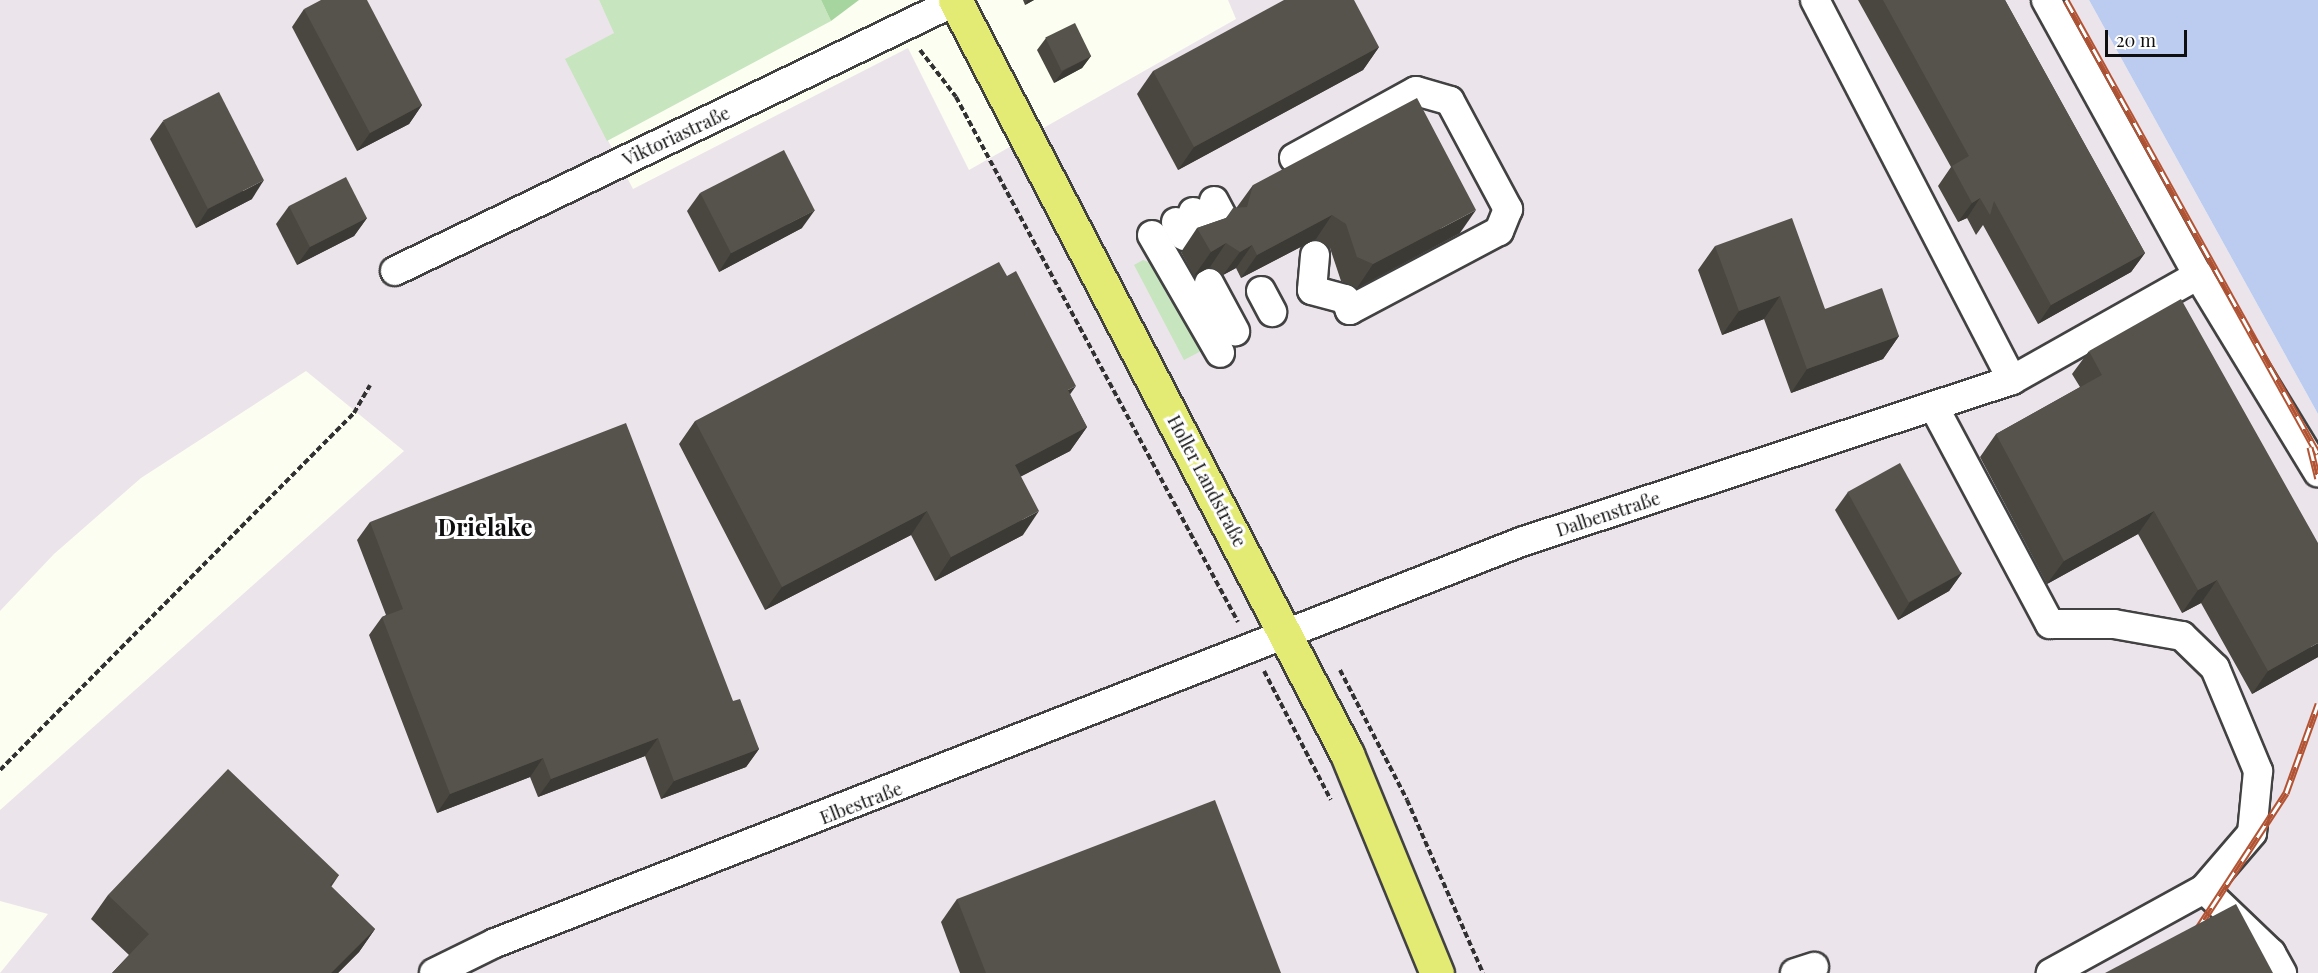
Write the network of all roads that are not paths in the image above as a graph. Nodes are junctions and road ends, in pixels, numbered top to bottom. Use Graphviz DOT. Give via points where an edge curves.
graph roads {
  1 [pos="1815,0"];
  2 [pos="2046,0"];
  3 [pos="955,1"];
  4 [pos="1294,158"];
  5 [pos="1192,221"];
  6 [pos="1331,270"];
  7 [pos="395,271"];
  8 [pos="2198,275"];
  9 [pos="1218,278"];
  10 [pos="2012,380"];
  11 [pos="1934,407"];
  12 [pos="2318,472"];
  13 [pos="1288,635"];
  14 [pos="2204,889"];
  15 [pos="434,973"];
  16 [pos="1437,973"];
  17 [pos="2050,973"];
  18 [pos="2282,973"];
  1 -- 10 [label="street"];
  2 -- 8 [label="street"];
  3 -- 7 [label="street, Viktoriastraße" via="904,30"];
  3 -- 13 [label="main road, Holler Landstraße"];
  4 -- 6 [label="street" via="1416,91 1450,101 1508,209 1499,231 1350,310 1345,299 1312,290"];
  5 -- 9 [label="street" via="1248,322"];
  8 -- 10 [label="street, Dalbenstraße"];
  8 -- 12 [label="street"];
  10 -- 11 [label="street, Dalbenstraße"];
  11 -- 13 [label="street, Dalbenstraße" via="1521,542"];
  11 -- 14 [label="street" via="2050,624 2114,624 2182,636 2215,668 2258,771 2252,833"];
  13 -- 15 [label="street, Elbestraße" via="495,943"];
  13 -- 16 [label="main road, Holler Landstraße" via="1347,754"];
  14 -- 17 [label="street"];
  14 -- 18 [label="street" via="2271,953"];
}
